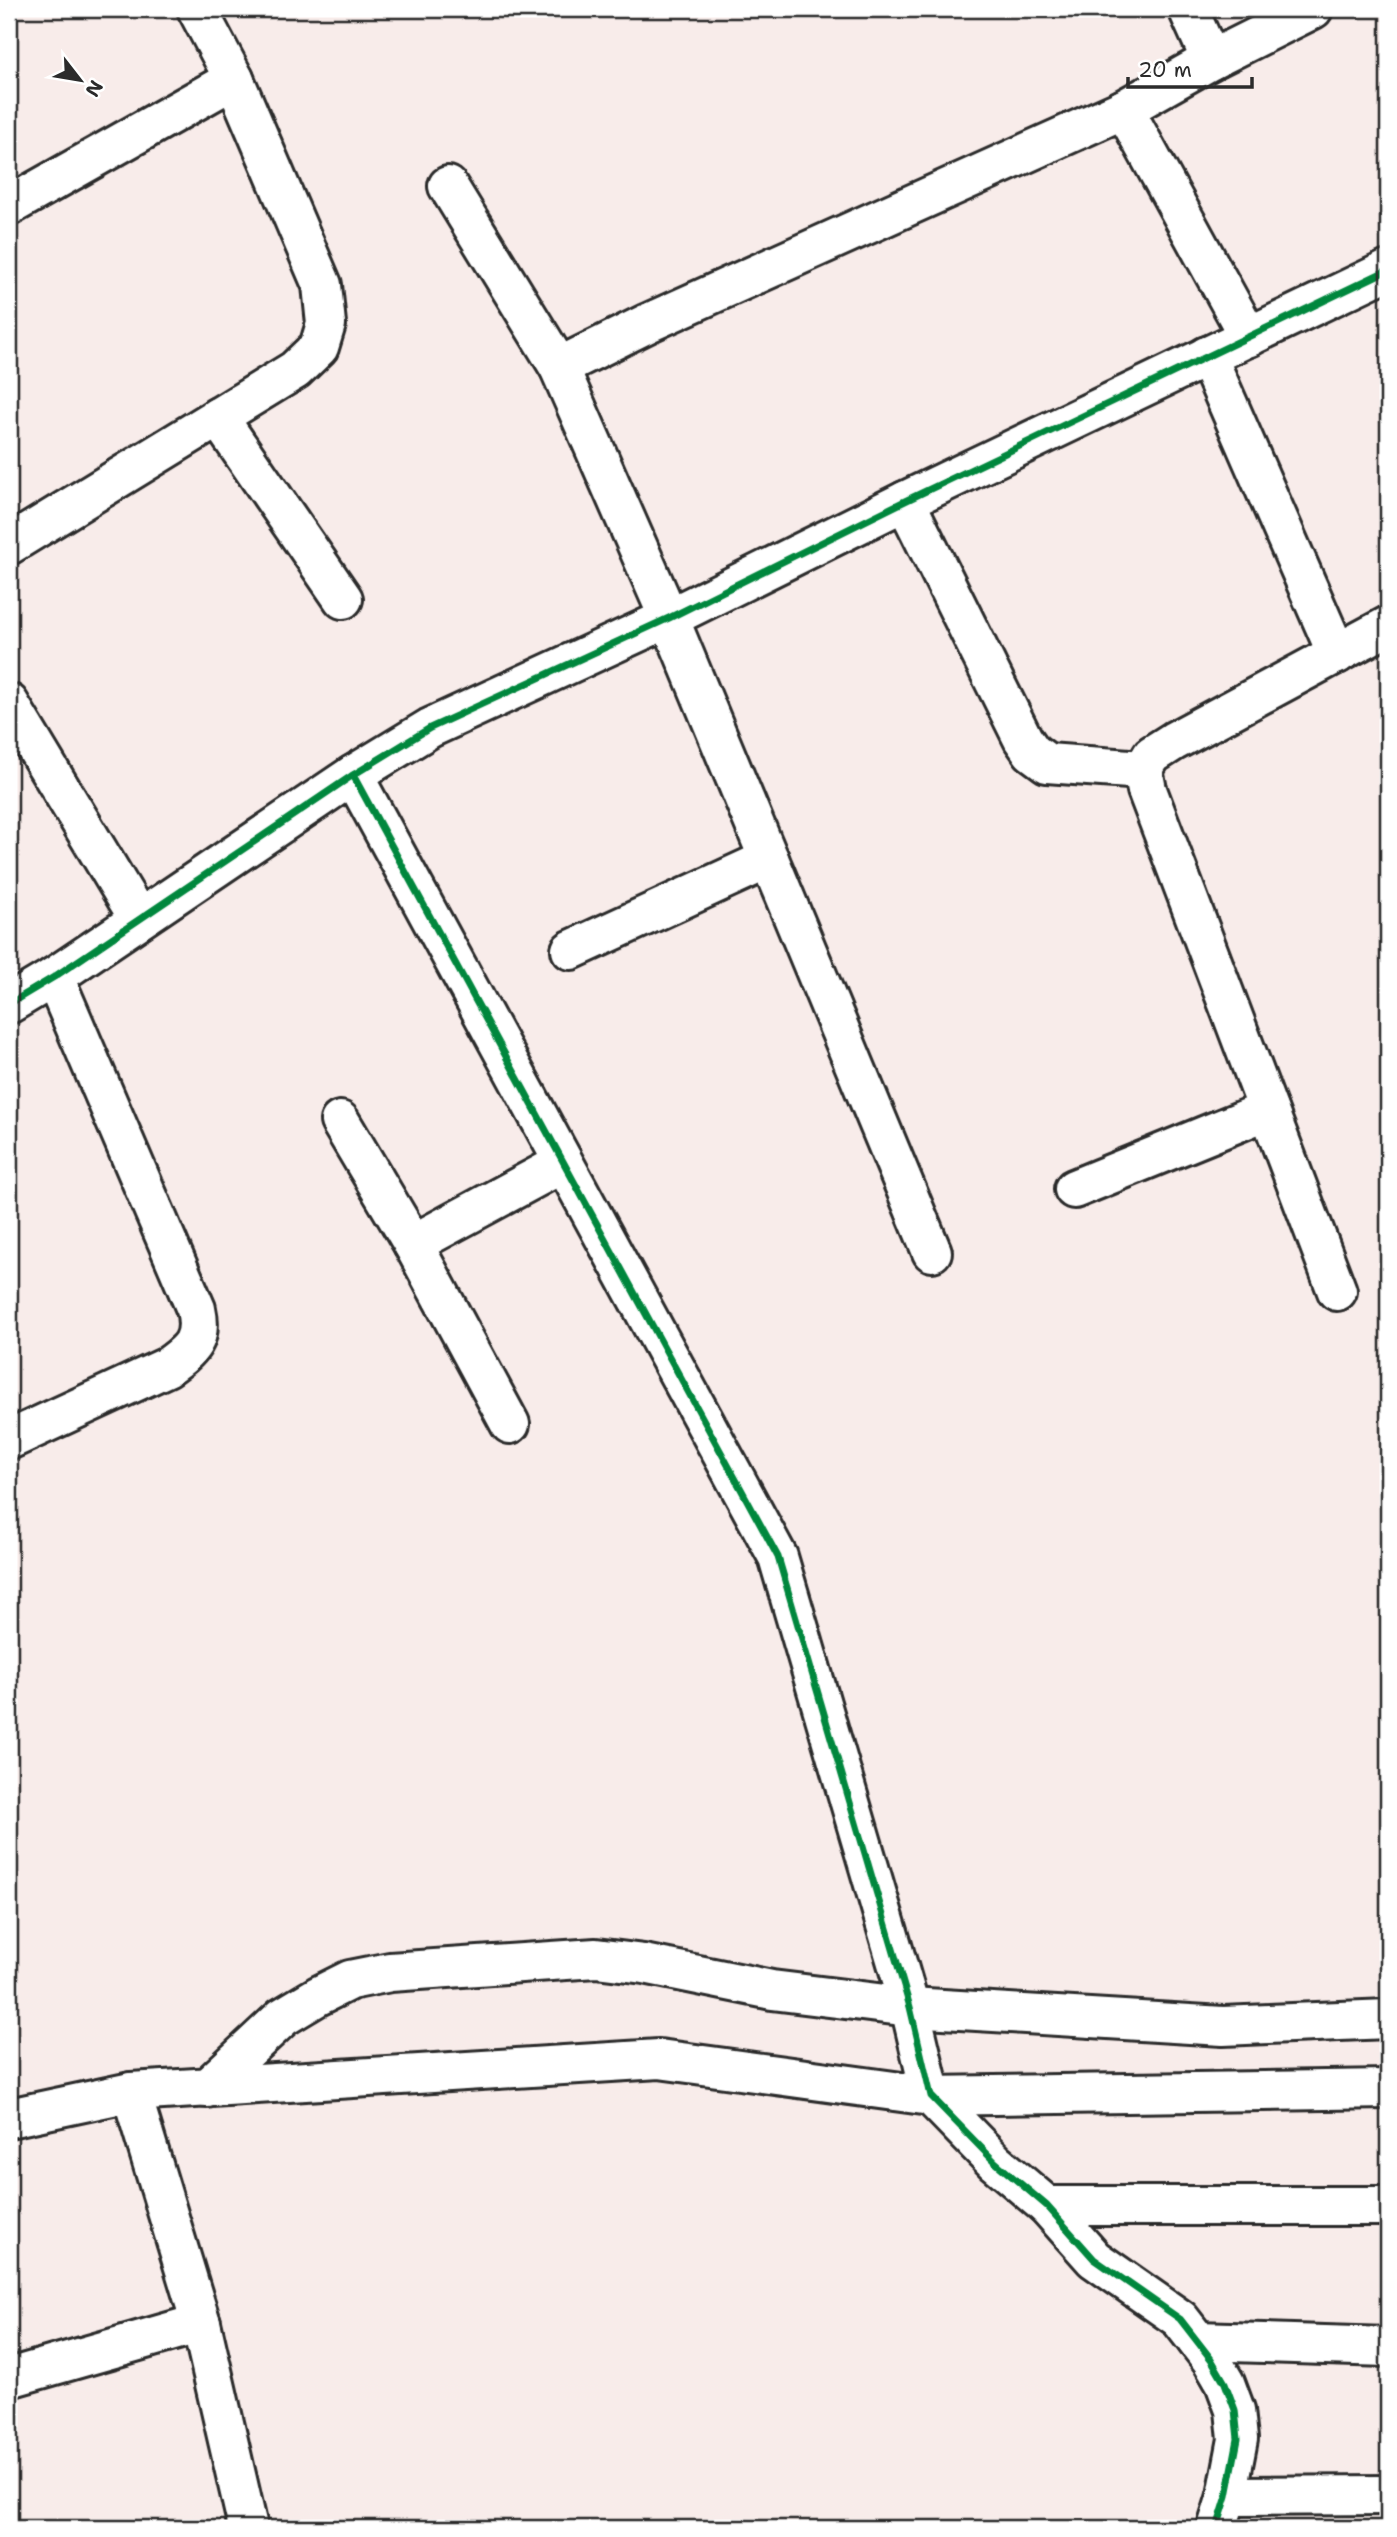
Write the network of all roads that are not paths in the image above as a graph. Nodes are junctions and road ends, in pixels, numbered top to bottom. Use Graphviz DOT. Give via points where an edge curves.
graph roads {
  1 [pos="197,9"];
  2 [pos="1188,9"];
  3 [pos="1313,9"];
  4 [pos="1211,60"];
  5 [pos="234,79"];
  6 [pos="1124,109"];
  7 [pos="448,186"];
  8 [pos="9,206"];
  9 [pos="1388,270"];
  10 [pos="1249,337"];
  11 [pos="1208,356"];
  12 [pos="559,367"];
  13 [pos="218,417"];
  14 [pos="905,500"];
  15 [pos="9,545"];
  16 [pos="343,599"];
  17 [pos="669,618"];
  18 [pos="1388,626"];
  19 [pos="1337,654"];
  20 [pos="9,703"];
  21 [pos="1143,770"];
  22 [pos="353,775"];
  23 [pos="769,859"];
  24 [pos="139,919"];
  25 [pos="571,950"];
  26 [pos="54,977"];
  27 [pos="9,1004"];
  28 [pos="1268,1110"];
  29 [pos="340,1121"];
  30 [pos="563,1163"];
  31 [pos="1074,1189"];
  32 [pos="413,1244"];
  33 [pos="932,1252"];
  34 [pos="1337,1291"];
  35 [pos="510,1424"];
  36 [pos="9,1440"];
  37 [pos="910,2007"];
  38 [pos="1388,2019"];
  39 [pos="207,2088"];
  40 [pos="1388,2089"];
  41 [pos="131,2092"];
  42 [pos="931,2096"];
  43 [pos="9,2118"];
  44 [pos="1047,2206"];
  45 [pos="1388,2206"];
  46 [pos="201,2323"];
  47 [pos="1196,2341"];
  48 [pos="1388,2347"];
  49 [pos="9,2378"];
  50 [pos="1388,2495"];
  51 [pos="1222,2512"];
  52 [pos="244,2526"];
  1 -- 5 [label="street"];
  2 -- 4 [label="street"];
  3 -- 4 [label="street"];
  4 -- 6 [label="street"];
  5 -- 8 [label="street"];
  5 -- 13 [label="street" via="322,285 327,324 319,347 295,370"];
  6 -- 10 [label="street"];
  6 -- 12 [label="street"];
  7 -- 12 [label="street"];
  9 -- 10 [label="street"];
  10 -- 11 [label="street"];
  11 -- 14 [label="street"];
  11 -- 19 [label="street"];
  12 -- 17 [label="street"];
  13 -- 15 [label="street"];
  13 -- 16 [label="street"];
  14 -- 17 [label="street"];
  14 -- 21 [label="street" via="1032,752 1047,763"];
  17 -- 22 [label="street" via="430,728"];
  17 -- 23 [label="street"];
  18 -- 19 [label="street"];
  19 -- 21 [label="street" via="1174,741 1152,755"];
  20 -- 24 [label="street"];
  21 -- 28 [label="street"];
  22 -- 24 [label="street"];
  22 -- 30 [label="street"];
  23 -- 25 [label="street"];
  23 -- 33 [label="street"];
  24 -- 26 [label="street"];
  26 -- 27 [label="street"];
  26 -- 36 [label="street" via="199,1323 197,1340 167,1367"];
  28 -- 31 [label="street"];
  28 -- 34 [label="street"];
  29 -- 32 [label="street"];
  30 -- 32 [label="street"];
  30 -- 37 [label="street" via="778,1557"];
  32 -- 35 [label="street"];
  37 -- 38 [label="street" via="1223,2026"];
  37 -- 39 [label="street" via="772,1990 596,1958 390,1972 350,1980 284,2017"];
  37 -- 42 [label="street"];
  39 -- 41 [label="street"];
  39 -- 42 [label="street" via="659,2059"];
  40 -- 42 [label="street"];
  41 -- 43 [label="street"];
  41 -- 46 [label="street"];
  42 -- 44 [label="street" via="995,2162"];
  44 -- 45 [label="street"];
  44 -- 47 [label="street" via="1094,2259 1180,2319"];
  46 -- 49 [label="street"];
  46 -- 52 [label="street"];
  47 -- 48 [label="street"];
  47 -- 51 [label="street" via="1225,2383 1235,2410 1238,2439"];
  50 -- 51 [label="street"];
}
